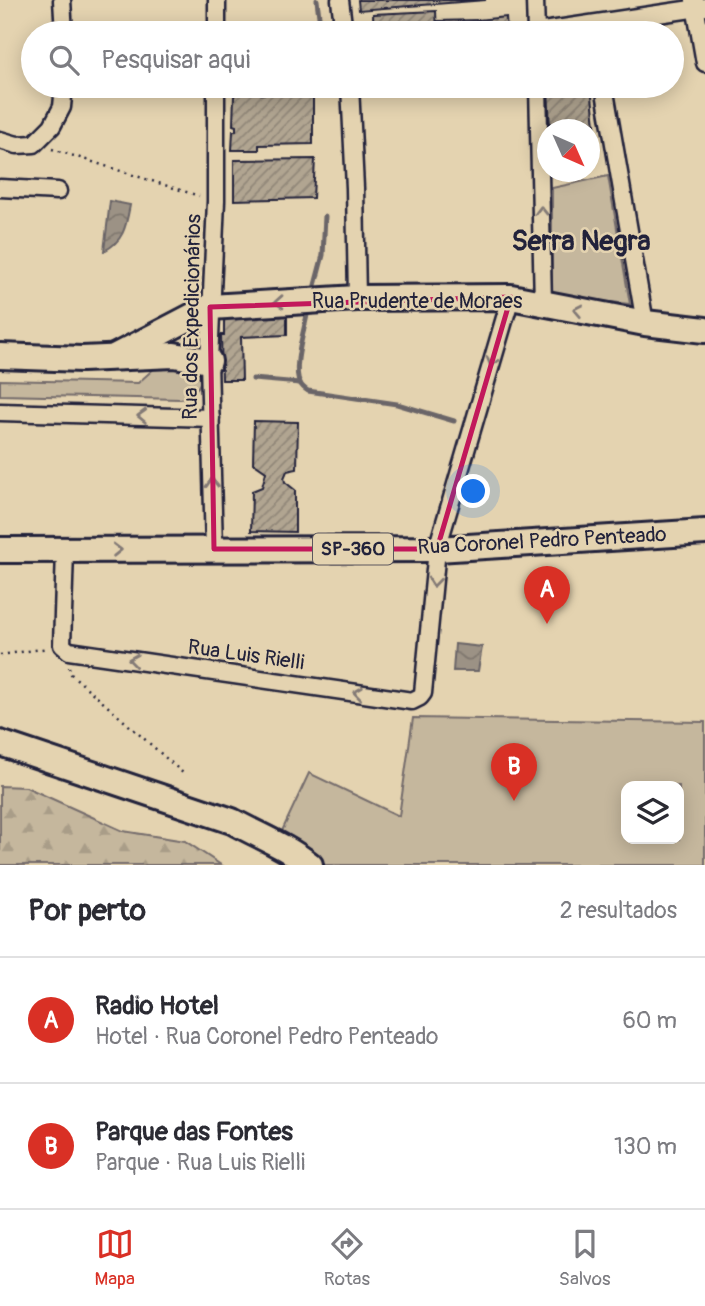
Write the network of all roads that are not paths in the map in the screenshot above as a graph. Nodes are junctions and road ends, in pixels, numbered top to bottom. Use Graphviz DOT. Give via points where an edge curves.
graph roads {
  1 [pos="62,0"];
  2 [pos="217,0"];
  3 [pos="340,0"];
  4 [pos="535,0"];
  5 [pos="698,5"];
  6 [pos="63,21"];
  7 [pos="217,21"];
  8 [pos="343,21"];
  9 [pos="536,21"];
  10 [pos="626,21"];
  11 [pos="705,63"];
  12 [pos="63,98"];
  13 [pos="216,98"];
  14 [pos="351,98"];
  15 [pos="538,98"];
  16 [pos="606,98"];
  17 [pos="0,140"];
  18 [pos="0,188"];
  19 [pos="58,191"];
  20 [pos="511,297"];
  21 [pos="357,298"];
  22 [pos="543,304"];
  23 [pos="210,307"];
  24 [pos="645,323"];
  25 [pos="705,330"];
  26 [pos="0,356"];
  27 [pos="116,356"];
  28 [pos="209,361"];
  29 [pos="0,412"];
  30 [pos="211,418"];
  31 [pos="705,532"];
  32 [pos="214,549"];
  33 [pos="437,549"];
  34 [pos="0,550"];
  35 [pos="65,551"];
  36 [pos="0,743"];
  37 [pos="310,865"];
  1 -- 6 [label="street"];
  2 -- 7 [label="street"];
  3 -- 8 [label="street"];
  4 -- 9 [label="street"];
  5 -- 10 [label="street"];
  5 -- 11 [label="street"];
  12 -- 17 [label="street" via="52,126 34,144"];
  13 -- 23 [label="street, Rua dos Expedicionários"];
  14 -- 21 [label="street"];
  22 -- 15 [label="street, one-way"];
  16 -- 24 [label="street"];
  18 -- 19 [label="street"];
  20 -- 21 [label="main road, Rua Prudente de Moraes"];
  20 -- 22 [label="main road, Rua Prudente de Moraes"];
  20 -- 33 [label="street, one-way"];
  21 -- 23 [label="main road, Rua Prudente de Moraes, one-way"];
  24 -- 22 [label="main road, Rua Prudente de Moraes, one-way"];
  23 -- 27 [label="main road"];
  23 -- 28 [label="street, Rua dos Expedicionários"];
  24 -- 25 [label="main road, Rua Prudente de Moraes"];
  26 -- 27 [label="main road"];
  27 -- 28 [label="main road" via="173,355"];
  28 -- 30 [label="street, Rua dos Expedicionários"];
  30 -- 29 [label="street, one-way"];
  32 -- 30 [label="street, Rua dos Expedicionários, one-way"];
  31 -- 33 [label="main road, Rua Coronel Pedro Penteado / SP-360"];
  32 -- 33 [label="main road, Rua Coronel Pedro Penteado / SP-360"];
  35 -- 32 [label="main road, Rua Coronel Pedro Penteado / SP-360, one-way"];
  33 -- 35 [label="street, Rua Luis Rielli, one-way" via="423,693 412,701 73,652 62,645"];
  34 -- 35 [label="main road, Rua Coronel Pedro Penteado / SP-360"];
  36 -- 37 [label="main road" via="232,821 290,849"];
}
